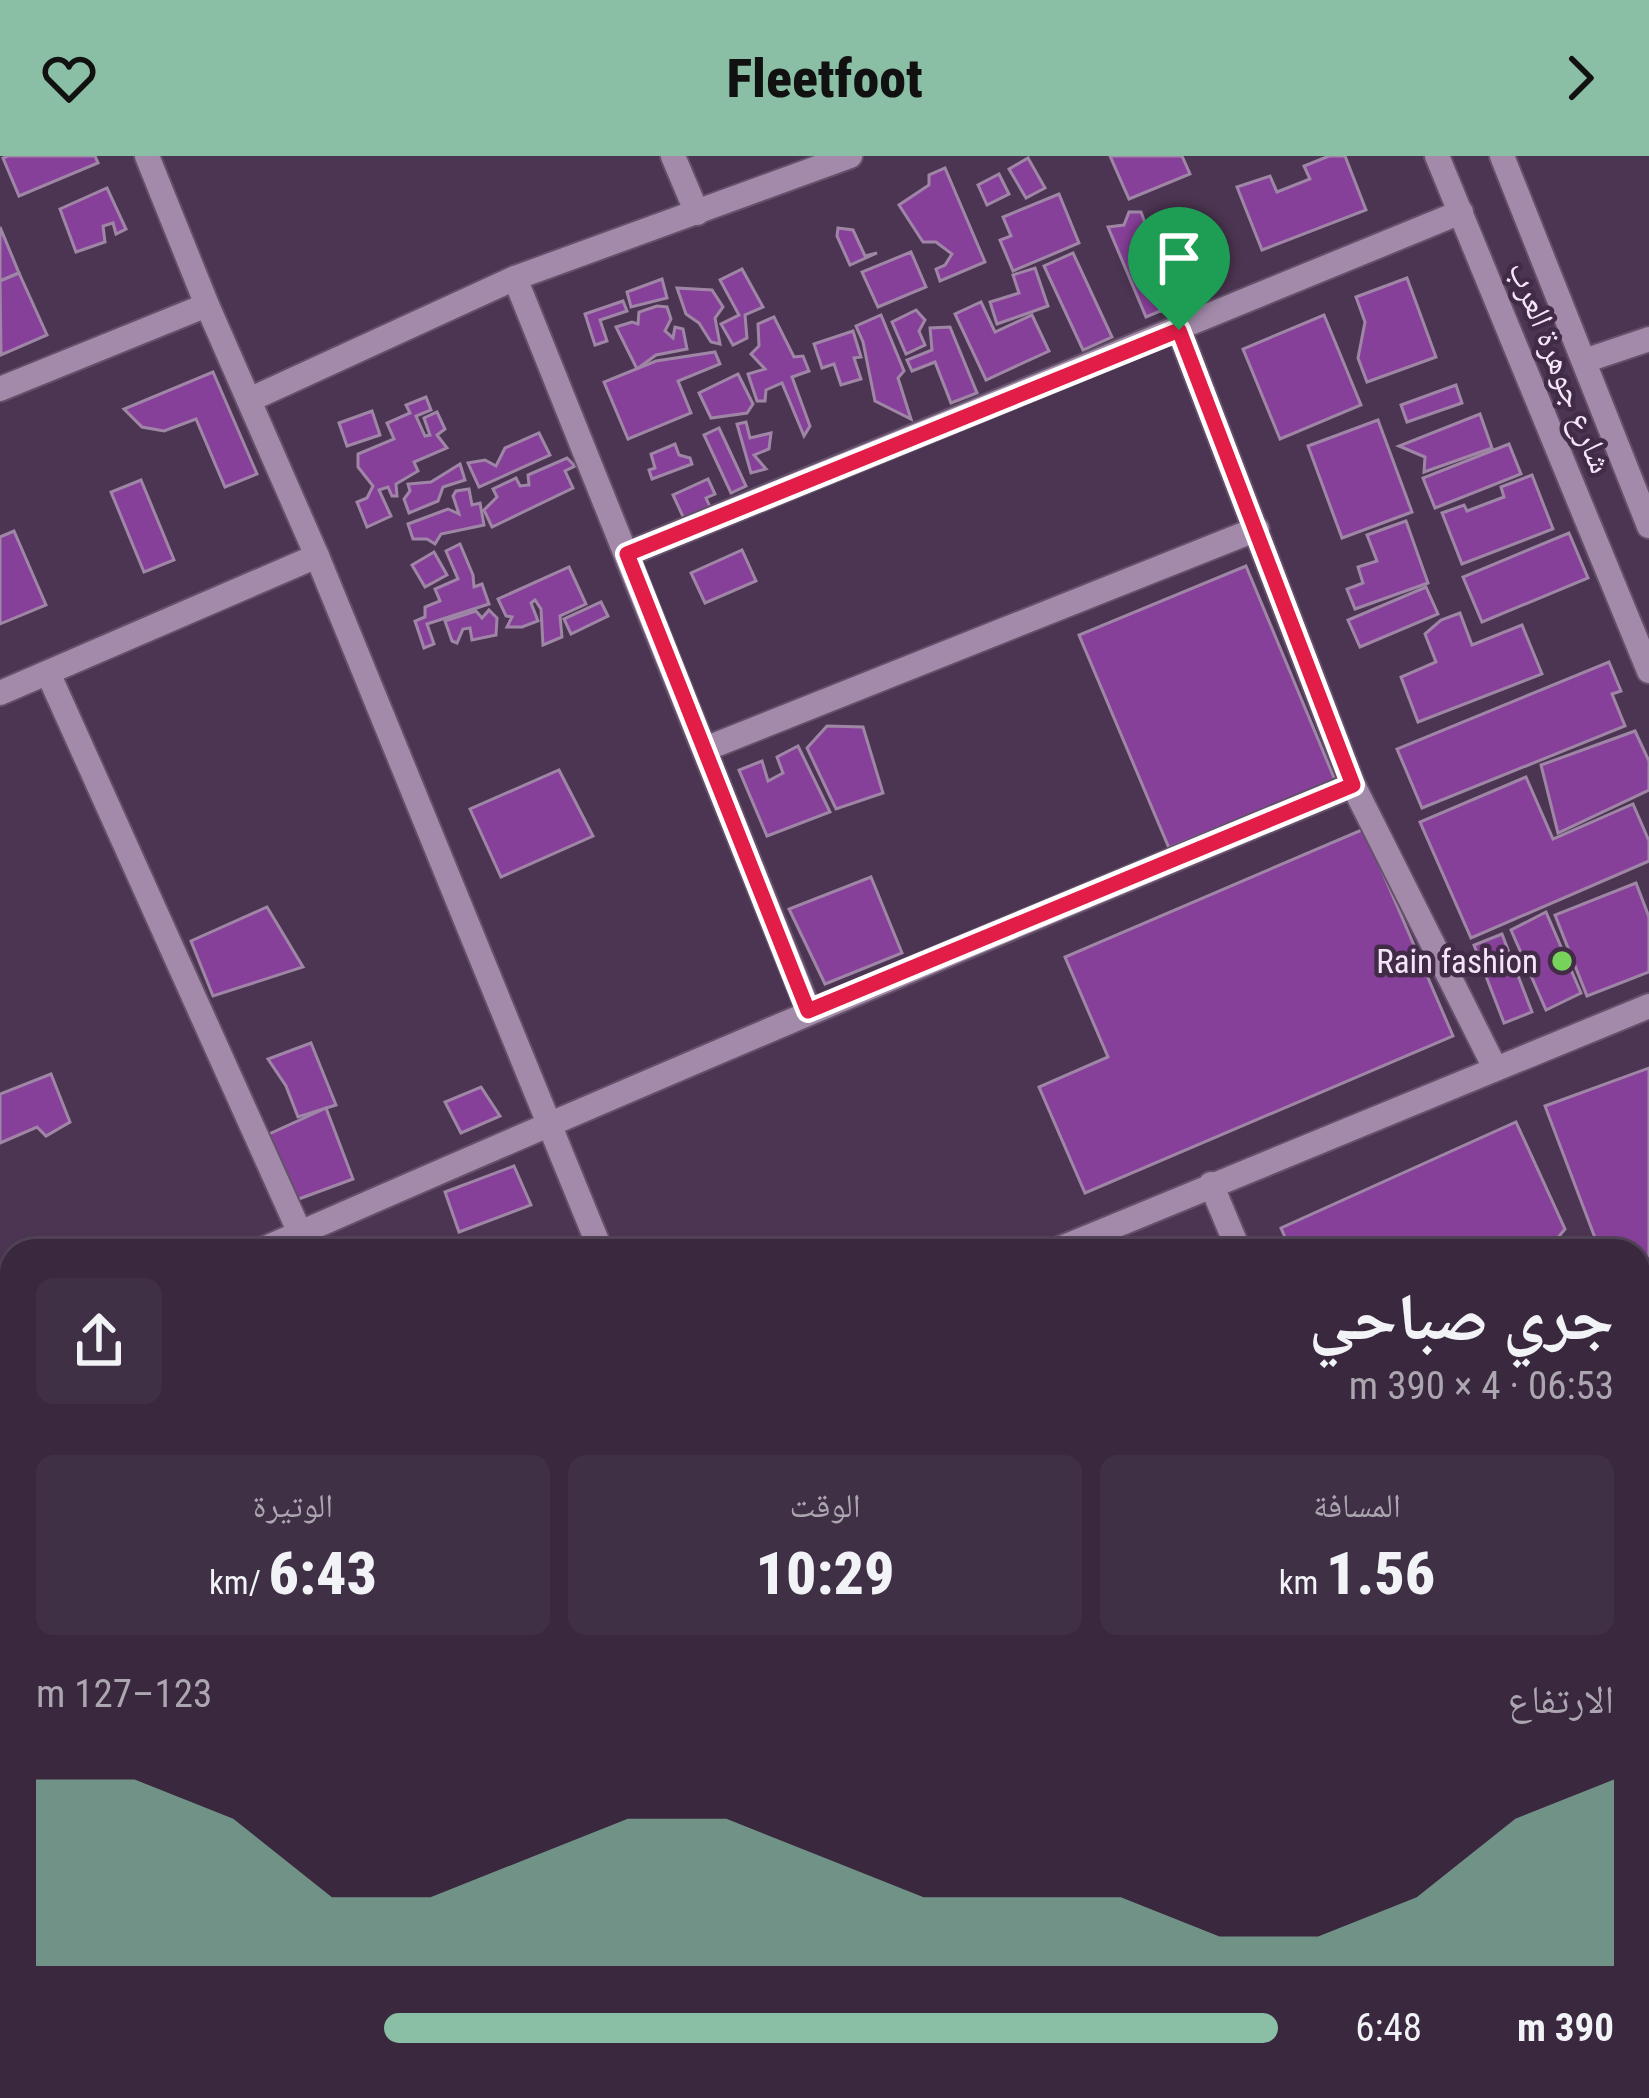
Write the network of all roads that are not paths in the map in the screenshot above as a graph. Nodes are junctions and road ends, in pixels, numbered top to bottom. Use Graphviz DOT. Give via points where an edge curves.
graph roads {
  1 [pos="147,156"];
  2 [pos="673,156"];
  3 [pos="850,156"];
  4 [pos="1438,156"];
  5 [pos="1502,156"];
  6 [pos="1461,212"];
  7 [pos="697,213"];
  8 [pos="515,278"];
  9 [pos="207,305"];
  10 [pos="1179,330"];
  11 [pos="1649,339"];
  12 [pos="1584,362"];
  13 [pos="0,389"];
  14 [pos="249,400"];
  15 [pos="1649,526"];
  16 [pos="1257,529"];
  17 [pos="627,554"];
  18 [pos="317,556"];
  19 [pos="1649,670"];
  20 [pos="48,674"];
  21 [pos="0,693"];
  22 [pos="705,749"];
  23 [pos="1353,785"];
  24 [pos="1649,1006"];
  25 [pos="808,1011"];
  26 [pos="1495,1068"];
  27 [pos="551,1127"];
  28 [pos="1211,1184"];
  29 [pos="300,1233"];
  30 [pos="286,1239"];
  31 [pos="597,1239"];
  32 [pos="1082,1239"];
  33 [pos="1233,1239"];
  1 -- 9 [label="street"];
  2 -- 7 [label="street"];
  3 -- 7 [label="street"];
  4 -- 6 [label="street, شارع جوهرة العرب"];
  5 -- 12 [label="street, شارع جوهرة العرب"];
  6 -- 10 [label="street"];
  6 -- 19 [label="street, شارع جوهرة العرب"];
  7 -- 8 [label="street"];
  8 -- 14 [label="street"];
  8 -- 17 [label="street"];
  9 -- 13 [label="street"];
  9 -- 14 [label="street"];
  10 -- 16 [label="street"];
  10 -- 17 [label="street"];
  11 -- 12 [label="street"];
  12 -- 15 [label="street, شارع جوهرة العرب"];
  14 -- 18 [label="street"];
  16 -- 22 [label="street"];
  16 -- 23 [label="street"];
  17 -- 22 [label="street"];
  18 -- 20 [label="street"];
  18 -- 27 [label="street"];
  20 -- 21 [label="street"];
  20 -- 29 [label="street"];
  22 -- 25 [label="street"];
  23 -- 25 [label="street"];
  23 -- 26 [label="street"];
  24 -- 26 [label="street"];
  25 -- 27 [label="street"];
  26 -- 28 [label="street"];
  27 -- 29 [label="street"];
  27 -- 31 [label="street"];
  28 -- 32 [label="street"];
  28 -- 33 [label="street"];
  29 -- 30 [label="street"];
}
